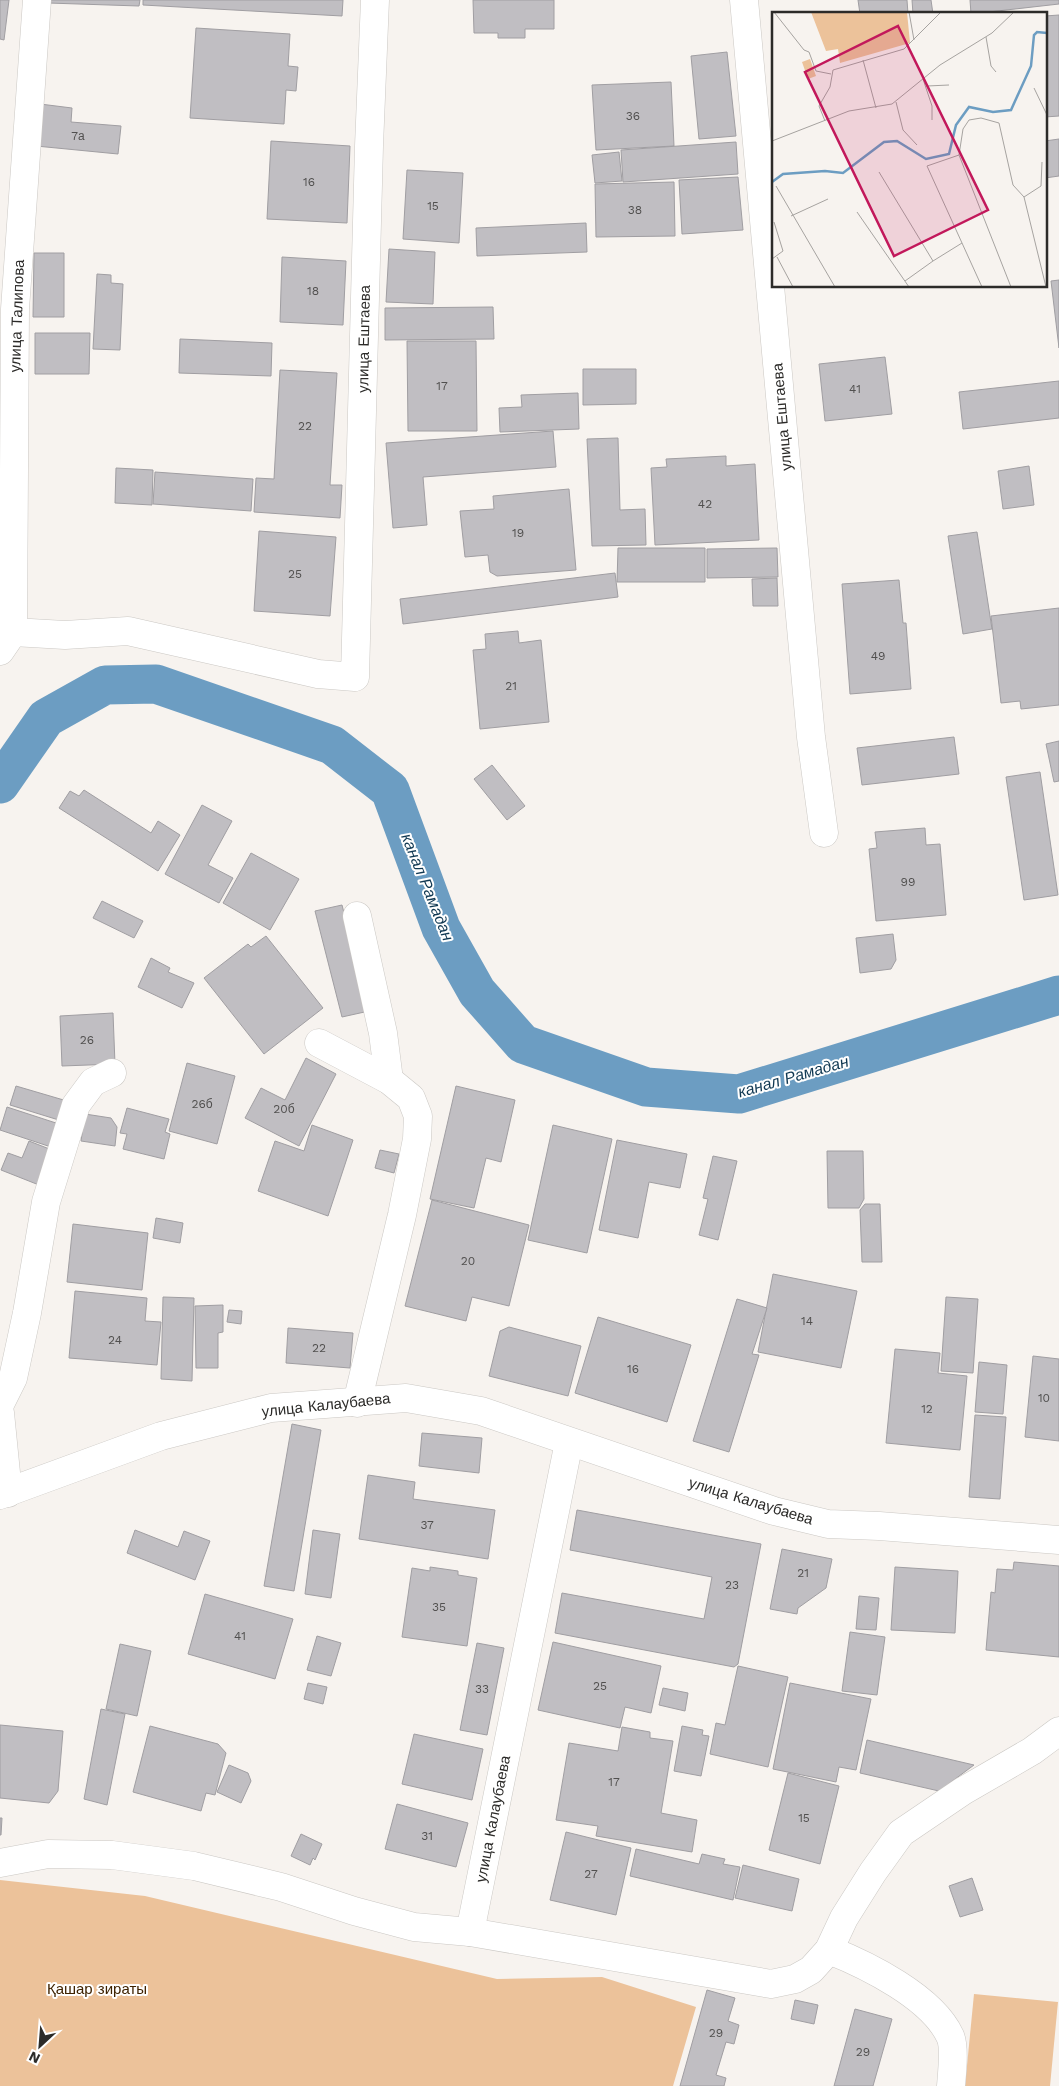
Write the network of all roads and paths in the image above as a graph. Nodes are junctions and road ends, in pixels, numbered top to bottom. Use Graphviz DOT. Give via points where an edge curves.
graph roads {
  1 [pos="37,0"];
  2 [pos="375,0"];
  3 [pos="744,0"];
  4 [pos="6,642"];
  5 [pos="824,833"];
  6 [pos="357,916"];
  7 [pos="319,1043"];
  8 [pos="112,1073"];
  9 [pos="389,1080"];
  10 [pos="357,1403"];
  11 [pos="0,1404"];
  12 [pos="0,1413"];
  13 [pos="569,1442"];
  14 [pos="4,1494"];
  15 [pos="1059,1540"];
  16 [pos="1059,1731"];
  17 [pos="0,1863"];
  18 [pos="470,1932"];
  19 [pos="829,1950"];
  20 [pos="951,2086"];
  1 -- 4 [label="street, улица Талипова" via="15,309"];
  2 -- 4 [label="street, улица Ештаева" via="355,677 318,674 128,631"];
  3 -- 5 [label="street, улица Ештаева" via="811,737"];
  6 -- 9 [label="street" via="383,1033"];
  7 -- 9 [label="street"];
  8 -- 11 [label="street" via="94,1082 76,1105 46,1202 13,1378"];
  9 -- 10 [label="street" via="411,1098 418,1116 417,1139"];
  10 -- 13 [label="street, улица Калаубаева" via="406,1398 471,1409"];
  10 -- 14 [label="street, улица Калаубаева" via="272,1408 170,1434"];
  12 -- 14 [label="street"];
  13 -- 15 [label="street, улица Калаубаева" via="774,1511 828,1524"];
  13 -- 18 [label="street, улица Калаубаева"];
  16 -- 19 [label="street" via="901,1833 844,1918"];
  17 -- 18 [label="street" via="48,1854 112,1855 194,1866 281,1887 354,1912 414,1927"];
  18 -- 19 [label="street" via="771,1984 795,1979 811,1970"];
  19 -- 20 [label="street" via="864,1964 908,1992 936,2015 951,2037"];
}
